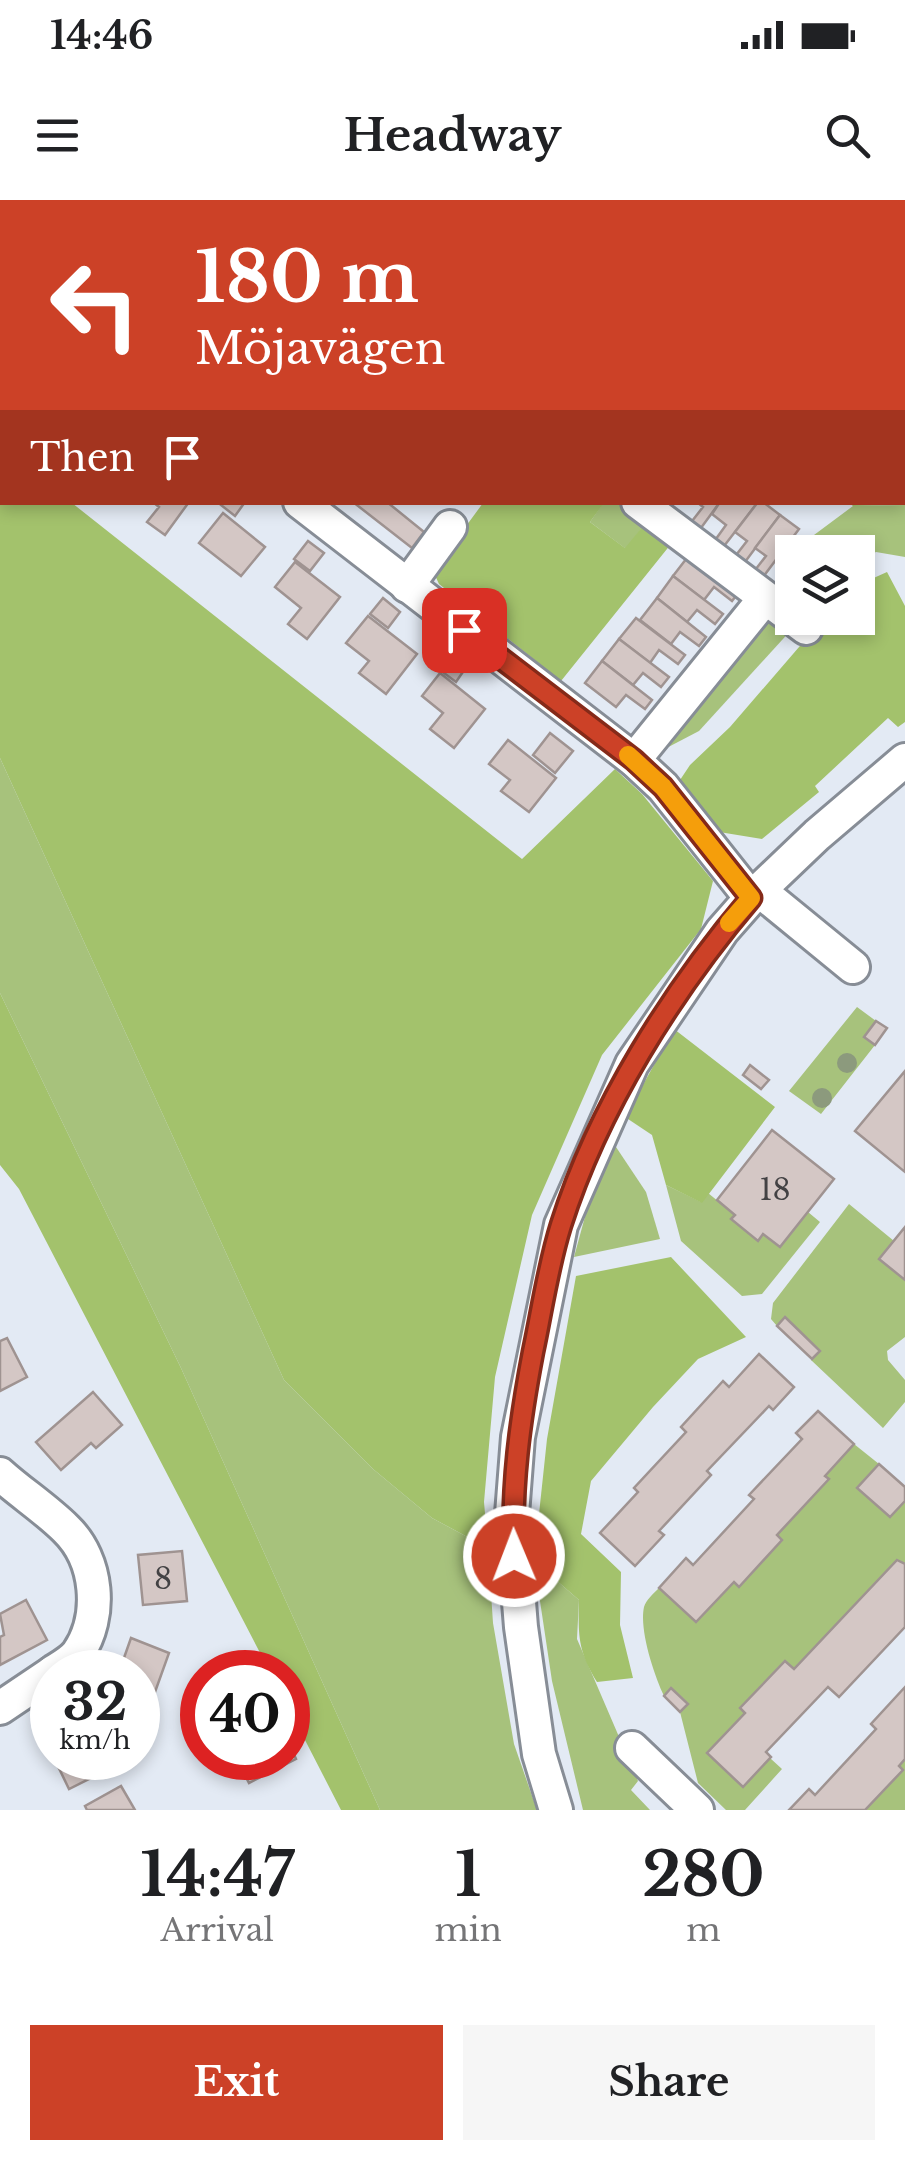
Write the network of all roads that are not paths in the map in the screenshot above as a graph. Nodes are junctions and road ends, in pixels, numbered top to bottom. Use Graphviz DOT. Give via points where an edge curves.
graph roads {
  1 [pos="304,505"];
  2 [pos="642,505"];
  3 [pos="450,527"];
  4 [pos="407,586"];
  5 [pos="765,598"];
  6 [pos="775,605"];
  7 [pos="634,760"];
  8 [pos="905,760"];
  9 [pos="755,894"];
  10 [pos="854,967"];
  11 [pos="0,1474"];
  12 [pos="79,1650"];
  13 [pos="30,1688"];
  14 [pos="0,1708"];
  15 [pos="632,1748"];
  16 [pos="556,1810"];
  17 [pos="698,1810"];
  1 -- 4 [label="street"];
  2 -- 5 [label="street"];
  3 -- 4 [label="street"];
  4 -- 7 [label="street"];
  5 -- 6 [label="street"];
  5 -- 7 [label="street"];
  7 -- 9 [label="street"];
  8 -- 9 [label="street"];
  9 -- 10 [label="street"];
  9 -- 16 [label="street" via="722,931 632,1064 561,1225 550,1267 518,1437 512,1514 538,1754"];
  11 -- 12 [label="street" via="68,1530 88,1566 93,1610"];
  13 -- 14 [label="street"];
  15 -- 17 [label="street"];
}
